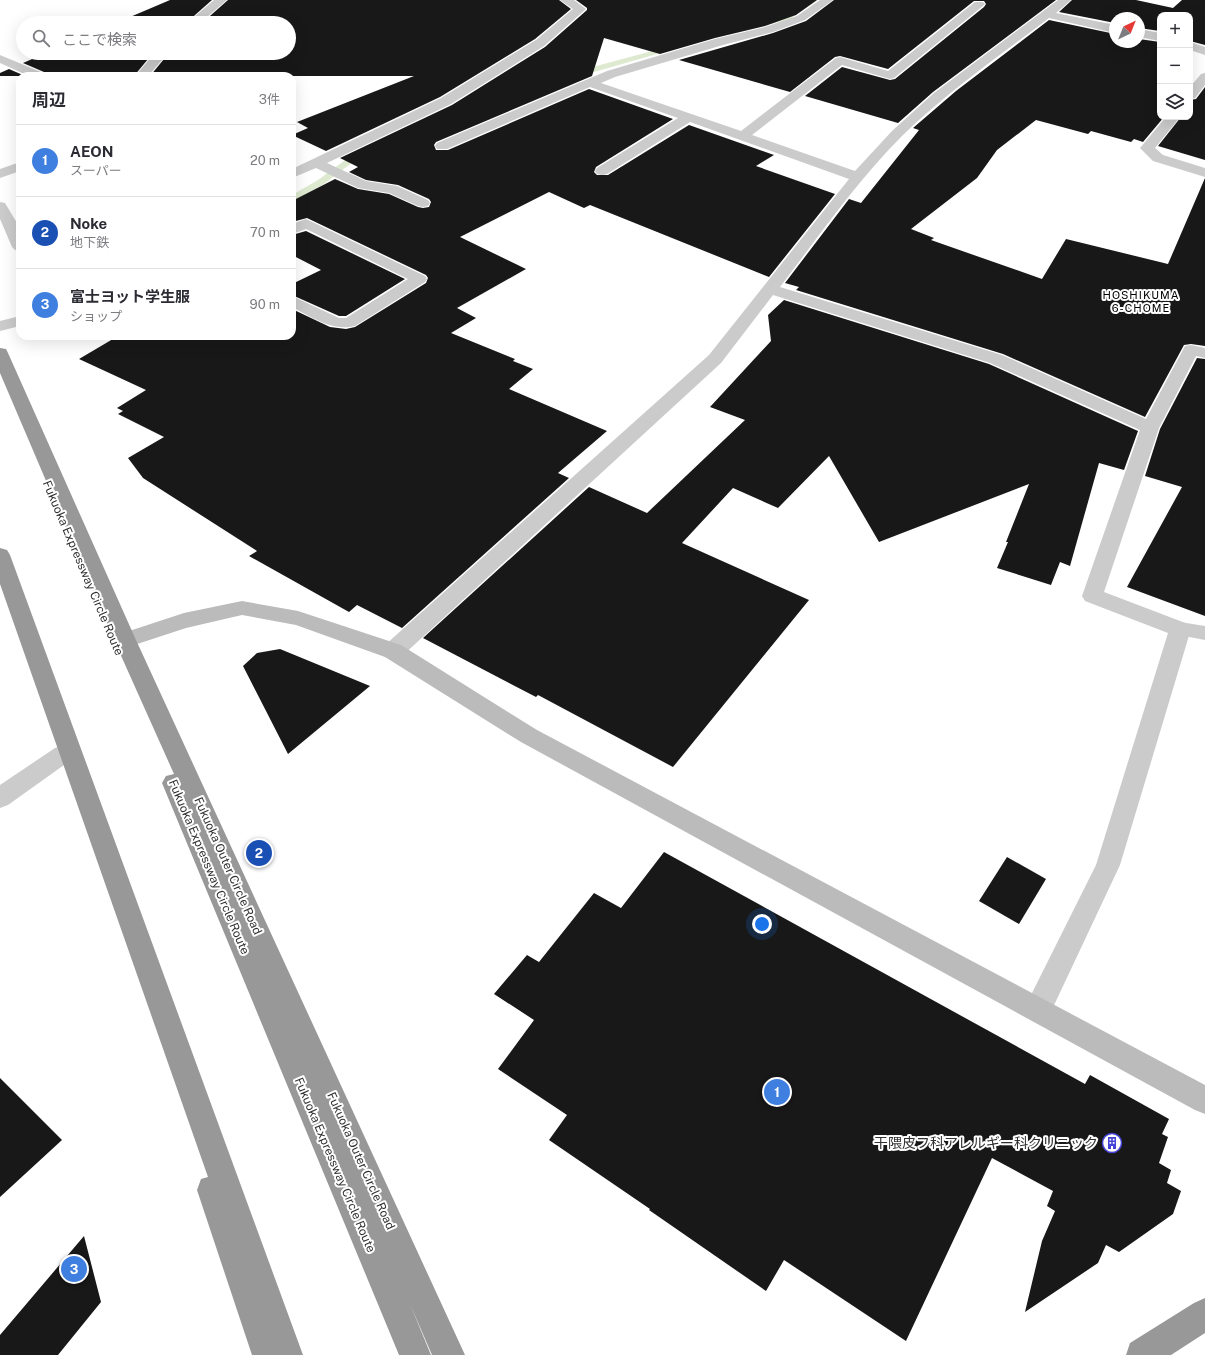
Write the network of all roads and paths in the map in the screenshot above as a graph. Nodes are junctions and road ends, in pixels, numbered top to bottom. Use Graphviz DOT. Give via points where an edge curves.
graph roads {
  1 [pos="221,0"];
  2 [pos="567,0"];
  3 [pos="827,0"];
  4 [pos="1065,0"];
  5 [pos="979,4"];
  6 [pos="1046,14"];
  7 [pos="202,16"];
  8 [pos="1109,28"];
  9 [pos="1145,34"];
  10 [pos="1157,37"];
  11 [pos="1193,47"];
  12 [pos="1205,51"];
  13 [pos="16,58"];
  14 [pos="5,60"];
  15 [pos="156,60"];
  16 [pos="30,72"];
  17 [pos="145,72"];
  18 [pos="1205,77"];
  19 [pos="590,83"];
  20 [pos="1193,91"];
  21 [pos="688,118"];
  22 [pos="1170,120"];
  23 [pos="742,137"];
  24 [pos="442,146"];
  25 [pos="317,163"];
  26 [pos="16,168"];
  27 [pos="602,171"];
  28 [pos="296,172"];
  29 [pos="1205,173"];
  30 [pos="0,174"];
  31 [pos="858,177"];
  32 [pos="424,203"];
  33 [pos="0,206"];
  34 [pos="296,228"];
  35 [pos="16,236"];
  36 [pos="769,289"];
  37 [pos="296,303"];
  38 [pos="16,322"];
  39 [pos="0,326"];
  40 [pos="0,353"];
  41 [pos="1205,353"];
  42 [pos="0,380"];
  43 [pos="1150,428"];
  44 [pos="0,555"];
  45 [pos="0,597"];
  46 [pos="1180,629"];
  47 [pos="1205,633"];
  48 [pos="125,640"];
  49 [pos="393,651"];
  50 [pos="63,754"];
  51 [pos="0,798"];
  52 [pos="1038,1009"];
  53 [pos="1205,1100"];
  54 [pos="1205,1314"];
  55 [pos="268,1355"];
  56 [pos="287,1355"];
  57 [pos="415,1355"];
  58 [pos="449,1355"];
  59 [pos="1142,1355"];
  1 -- 7 [label="street"];
  2 -- 25 [label="street" via="580,9 540,43 510,63 446,102"];
  3 -- 19 [label="street" via="801,18 769,30 719,42 611,74"];
  4 -- 6 [label="street"];
  5 -- 23 [label="street" via="890,75 840,61"];
  6 -- 8 [label="street"];
  6 -- 31 [label="street" via="939,96 897,134"];
  9 -- 10 [label="street"];
  11 -- 12 [label="street"];
  13 -- 14 [label="street"];
  14 -- 16 [label="street"];
  15 -- 17 [label="street"];
  18 -- 20 [label="street"];
  19 -- 21 [label="street"];
  19 -- 24 [label="street"];
  21 -- 23 [label="street"];
  21 -- 27 [label="street"];
  22 -- 29 [label="street" via="1147,148 1158,158"];
  23 -- 31 [label="street"];
  25 -- 28 [label="street"];
  25 -- 32 [label="street" via="363,185 392,189"];
  26 -- 30 [label="street"];
  31 -- 36 [label="street"];
  33 -- 35 [label="street"];
  34 -- 37 [label="street" via="306,223 420,279 349,323 336,323"];
  36 -- 43 [label="street" via="996,359"];
  36 -- 49 [label="street" via="715,359"];
  38 -- 39 [label="street"];
  40 -- 48 [label="highway, Fukuoka Outer Circle Road"];
  41 -- 43 [label="street" via="1191,350"];
  42 -- 57 [label="highway, Fukuoka Expressway Circle Route" via="61,514"];
  43 -- 46 [label="street" via="1092,596"];
  44 -- 56 [label="highway"];
  45 -- 50 [label="highway"];
  46 -- 47 [label="lane"];
  46 -- 52 [label="street" via="1108,865"];
  48 -- 49 [label="street" via="184,621 242,608 298,618"];
  48 -- 58 [label="highway, Fukuoka Outer Circle Road"];
  49 -- 52 [label="street" via="529,736"];
  50 -- 51 [label="street"];
  50 -- 55 [label="highway"];
  52 -- 53 [label="street"];
  54 -- 59 [label="highway"];
}
